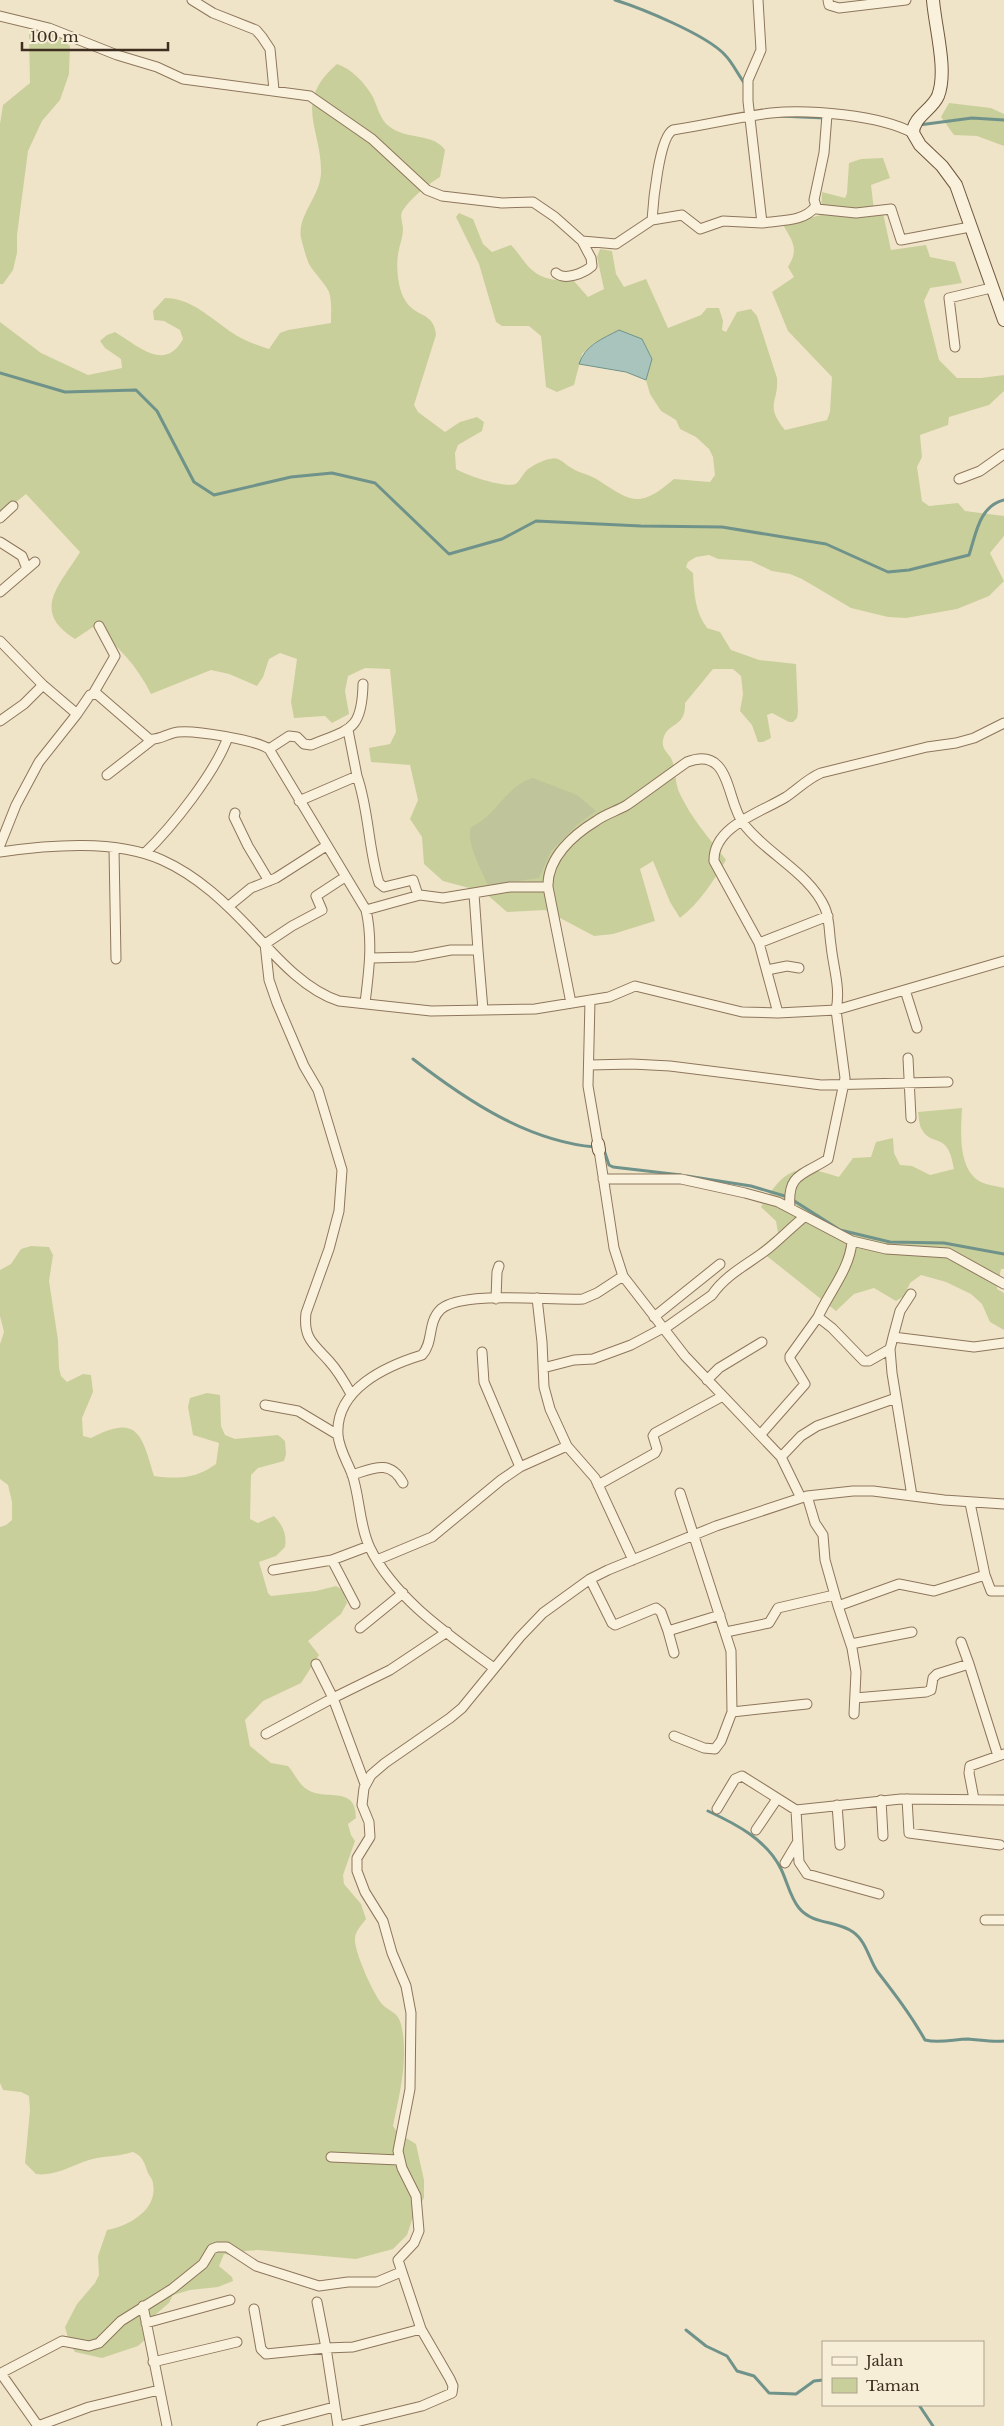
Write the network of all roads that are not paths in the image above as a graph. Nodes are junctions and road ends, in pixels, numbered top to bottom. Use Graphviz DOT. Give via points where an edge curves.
graph roads {
  1 [pos="192,0"];
  2 [pos="758,0"];
  3 [pos="828,0"];
  4 [pos="906,0"];
  5 [pos="933,0"];
  6 [pos="0,16"];
  7 [pos="274,90"];
  8 [pos="827,114"];
  9 [pos="750,116"];
  10 [pos="913,129"];
  11 [pos="815,207"];
  12 [pos="652,216"];
  13 [pos="762,223"];
  14 [pos="970,227"];
  15 [pos="582,241"];
  16 [pos="556,273"];
  17 [pos="992,288"];
  18 [pos="1004,320"];
  19 [pos="955,347"];
  20 [pos="1004,454"];
  21 [pos="959,479"];
  22 [pos="13,506"];
  23 [pos="0,518"];
  24 [pos="0,542"];
  25 [pos="35,562"];
  26 [pos="27,569"];
  27 [pos="0,592"];
  28 [pos="99,626"];
  29 [pos="0,641"];
  30 [pos="362,684"];
  31 [pos="43,685"];
  32 [pos="93,694"];
  33 [pos="76,714"];
  34 [pos="0,721"];
  35 [pos="1004,723"];
  36 [pos="348,730"];
  37 [pos="228,737"];
  38 [pos="152,740"];
  39 [pos="269,749"];
  40 [pos="107,775"];
  41 [pos="357,776"];
  42 [pos="299,801"];
  43 [pos="235,813"];
  44 [pos="741,821"];
  45 [pos="0,845"];
  46 [pos="326,846"];
  47 [pos="114,849"];
  48 [pos="0,852"];
  49 [pos="145,854"];
  50 [pos="345,877"];
  51 [pos="269,881"];
  52 [pos="548,887"];
  53 [pos="474,894"];
  54 [pos="418,895"];
  55 [pos="229,906"];
  56 [pos="366,910"];
  57 [pos="828,916"];
  58 [pos="758,943"];
  59 [pos="265,944"];
  60 [pos="478,950"];
  61 [pos="371,958"];
  62 [pos="116,959"];
  63 [pos="1004,961"];
  64 [pos="799,968"];
  65 [pos="767,970"];
  66 [pos="905,990"];
  67 [pos="590,1000"];
  68 [pos="365,1003"];
  69 [pos="571,1003"];
  70 [pos="483,1010"];
  71 [pos="836,1010"];
  72 [pos="778,1013"];
  73 [pos="917,1028"];
  74 [pos="908,1058"];
  75 [pos="590,1066"];
  76 [pos="948,1082"];
  77 [pos="908,1083"];
  78 [pos="844,1085"];
  79 [pos="911,1118"];
  80 [pos="603,1178"];
  81 [pos="790,1208"];
  82 [pos="804,1217"];
  83 [pos="852,1241"];
  84 [pos="720,1264"];
  85 [pos="500,1266"];
  86 [pos="623,1276"];
  87 [pos="1004,1284"];
  88 [pos="911,1294"];
  89 [pos="536,1298"];
  90 [pos="496,1299"];
  91 [pos="654,1317"];
  92 [pos="818,1317"];
  93 [pos="664,1329"];
  94 [pos="893,1337"];
  95 [pos="762,1342"];
  96 [pos="1004,1343"];
  97 [pos="890,1349"];
  98 [pos="482,1352"];
  99 [pos="543,1368"];
  100 [pos="707,1380"];
  101 [pos="351,1394"];
  102 [pos="723,1396"];
  103 [pos="896,1398"];
  104 [pos="265,1405"];
  105 [pos="761,1434"];
  106 [pos="338,1435"];
  107 [pos="567,1446"];
  108 [pos="781,1457"];
  109 [pos="520,1467"];
  110 [pos="352,1474"];
  111 [pos="403,1483"];
  112 [pos="598,1485"];
  113 [pos="680,1493"];
  114 [pos="912,1496"];
  115 [pos="804,1497"];
  116 [pos="970,1503"];
  117 [pos="1004,1504"];
  118 [pos="693,1535"];
  119 [pos="369,1546"];
  120 [pos="332,1560"];
  121 [pos="377,1560"];
  122 [pos="633,1560"];
  123 [pos="273,1570"];
  124 [pos="985,1575"];
  125 [pos="590,1579"];
  126 [pos="1004,1591"];
  127 [pos="403,1593"];
  128 [pos="834,1595"];
  129 [pos="355,1604"];
  130 [pos="838,1606"];
  131 [pos="720,1615"];
  132 [pos="360,1628"];
  133 [pos="668,1631"];
  134 [pos="447,1632"];
  135 [pos="726,1632"];
  136 [pos="912,1632"];
  137 [pos="962,1642"];
  138 [pos="851,1644"];
  139 [pos="674,1653"];
  140 [pos="316,1664"];
  141 [pos="969,1664"];
  142 [pos="494,1668"];
  143 [pos="333,1698"];
  144 [pos="854,1698"];
  145 [pos="807,1704"];
  146 [pos="732,1712"];
  147 [pos="854,1714"];
  148 [pos="266,1734"];
  149 [pos="674,1736"];
  150 [pos="1001,1755"];
  151 [pos="365,1784"];
  152 [pos="777,1799"];
  153 [pos="907,1799"];
  154 [pos="974,1799"];
  155 [pos="881,1800"];
  156 [pos="1004,1800"];
  157 [pos="836,1805"];
  158 [pos="717,1808"];
  159 [pos="796,1810"];
  160 [pos="756,1830"];
  161 [pos="883,1836"];
  162 [pos="798,1843"];
  163 [pos="840,1845"];
  164 [pos="1000,1845"];
  165 [pos="785,1863"];
  166 [pos="879,1894"];
  167 [pos="985,1920"];
  168 [pos="1004,1920"];
  169 [pos="331,2157"];
  170 [pos="399,2160"];
  171 [pos="401,2272"];
  172 [pos="230,2300"];
  173 [pos="316,2302"];
  174 [pos="143,2306"];
  175 [pos="254,2310"];
  176 [pos="146,2323"];
  177 [pos="420,2329"];
  178 [pos="237,2342"];
  179 [pos="326,2348"];
  180 [pos="153,2362"];
  181 [pos="159,2390"];
  182 [pos="334,2407"];
  183 [pos="38,2426"];
  184 [pos="167,2426"];
  185 [pos="262,2426"];
  186 [pos="338,2426"];
  1 -- 7 [label="street" via="213,13 256,30 270,49"];
  2 -- 9 [label="street" via="760,50 748,80"];
  3 -- 4 [label="street" via="829,5 839,8"];
  5 -- 10 [label="street" via="941,78 937,97"];
  6 -- 7 [label="street" via="48,28 183,79"];
  7 -- 15 [label="street" via="304,94 330,107 434,193 502,203 533,202 555,216"];
  8 -- 9 [label="street"];
  8 -- 10 [label="street" via="882,121"];
  8 -- 11 [label="street"];
  9 -- 12 [label="street" via="669,132 656,175"];
  9 -- 13 [label="street"];
  10 -- 14 [label="street" via="920,145 953,179"];
  11 -- 13 [label="street" via="808,215"];
  11 -- 14 [label="street" via="856,214 891,209 901,240"];
  12 -- 13 [label="street" via="682,215 700,230 723,221"];
  12 -- 15 [label="street" via="614,244"];
  14 -- 17 [label="street"];
  15 -- 16 [label="street" via="592,266 567,277"];
  17 -- 18 [label="street"];
  17 -- 19 [label="street" via="949,298"];
  20 -- 21 [label="street" via="980,471"];
  22 -- 23 [label="street"];
  24 -- 26 [label="street" via="22,556"];
  25 -- 26 [label="street"];
  26 -- 27 [label="street"];
  28 -- 32 [label="street" via="114,656"];
  29 -- 31 [label="street"];
  30 -- 36 [label="street" via="361,714"];
  31 -- 33 [label="street"];
  31 -- 34 [label="street"];
  32 -- 33 [label="street"];
  32 -- 38 [label="street" via="100,696 136,730"];
  33 -- 45 [label="street" via="39,762 16,805"];
  35 -- 44 [label="street" via="974,738 821,774"];
  36 -- 39 [label="street" via="311,745 289,736"];
  36 -- 41 [label="street"];
  37 -- 38 [label="street" via="181,732"];
  37 -- 39 [label="street" via="254,742"];
  37 -- 49 [label="street" via="211,771"];
  38 -- 40 [label="street"];
  39 -- 42 [label="street"];
  41 -- 42 [label="street"];
  41 -- 54 [label="street" via="379,883 384,887 413,880"];
  42 -- 46 [label="street"];
  43 -- 51 [label="street" via="248,846"];
  44 -- 52 [label="street" via="720,768 711,760 693,760 580,832 552,863"];
  44 -- 57 [label="street" via="814,891"];
  44 -- 58 [label="street" via="718,844 714,860"];
  46 -- 50 [label="street"];
  46 -- 51 [label="street"];
  47 -- 48 [label="street" via="69,846"];
  47 -- 49 [label="street"];
  47 -- 62 [label="street"];
  49 -- 55 [label="street" via="180,869"];
  50 -- 56 [label="street"];
  50 -- 59 [label="street" via="316,896 322,910"];
  51 -- 55 [label="street" via="252,888"];
  52 -- 53 [label="street" via="510,887"];
  52 -- 69 [label="street"];
  53 -- 54 [label="street" via="443,898"];
  53 -- 60 [label="street"];
  54 -- 56 [label="street"];
  55 -- 59 [label="street"];
  56 -- 61 [label="street"];
  57 -- 58 [label="street"];
  57 -- 71 [label="street" via="837,986"];
  58 -- 65 [label="street"];
  59 -- 68 [label="street" via="301,979 329,998"];
  59 -- 101 [label="street" via="277,1004 318,1090 340,1159 339,1211 305,1323 313,1345 330,1361"];
  60 -- 61 [label="street"];
  60 -- 70 [label="street"];
  61 -- 68 [label="street"];
  63 -- 66 [label="street"];
  64 -- 65 [label="street" via="787,966"];
  65 -- 72 [label="street"];
  66 -- 71 [label="street"];
  66 -- 73 [label="street"];
  67 -- 69 [label="street"];
  67 -- 72 [label="street" via="616,995 635,986 734,1010"];
  67 -- 75 [label="street"];
  68 -- 70 [label="street" via="431,1011"];
  69 -- 70 [label="street"];
  71 -- 72 [label="street"];
  71 -- 78 [label="street" via="846,1071"];
  74 -- 77 [label="street"];
  75 -- 78 [label="street" via="670,1066 801,1084"];
  75 -- 80 [label="street" via="590,1105"];
  76 -- 77 [label="street"];
  77 -- 78 [label="street"];
  77 -- 79 [label="street"];
  78 -- 81 [label="street" via="828,1159 791,1184"];
  80 -- 81 [label="street" via="681,1179 745,1193"];
  80 -- 86 [label="street" via="614,1248"];
  81 -- 82 [label="street"];
  82 -- 83 [label="street"];
  82 -- 93 [label="street" via="734,1272 712,1295"];
  83 -- 87 [label="street" via="886,1249 948,1253"];
  83 -- 92 [label="street" via="845,1268"];
  84 -- 91 [label="street"];
  85 -- 90 [label="street"];
  86 -- 89 [label="street" via="583,1299"];
  86 -- 91 [label="street"];
  88 -- 94 [label="street" via="900,1310"];
  89 -- 90 [label="street"];
  89 -- 99 [label="street"];
  90 -- 101 [label="street" via="448,1305 435,1316 429,1343 422,1355 406,1359 372,1377"];
  91 -- 93 [label="street"];
  92 -- 97 [label="street" via="864,1361"];
  92 -- 105 [label="street" via="790,1356 805,1384"];
  93 -- 99 [label="street" via="593,1359"];
  93 -- 100 [label="street"];
  94 -- 96 [label="street" via="974,1347"];
  94 -- 97 [label="street"];
  95 -- 100 [label="street"];
  97 -- 103 [label="street"];
  98 -- 109 [label="street" via="484,1382"];
  99 -- 107 [label="street" via="550,1409"];
  100 -- 102 [label="street"];
  101 -- 106 [label="street" via="344,1406"];
  102 -- 105 [label="street"];
  102 -- 112 [label="street" via="655,1433 655,1453"];
  103 -- 108 [label="street" via="817,1426 801,1436"];
  103 -- 114 [label="street"];
  104 -- 106 [label="street" via="298,1411"];
  105 -- 108 [label="street"];
  106 -- 110 [label="street"];
  107 -- 109 [label="street"];
  107 -- 112 [label="street" via="585,1464"];
  108 -- 115 [label="street"];
  109 -- 121 [label="street" via="432,1537"];
  110 -- 111 [label="street" via="384,1467 398,1473"];
  110 -- 119 [label="street"];
  112 -- 122 [label="street"];
  113 -- 118 [label="street"];
  114 -- 115 [label="street" via="853,1491"];
  114 -- 116 [label="street"];
  115 -- 118 [label="street"];
  115 -- 128 [label="street" via="823,1535 825,1560"];
  116 -- 117 [label="street"];
  116 -- 124 [label="street"];
  118 -- 122 [label="street"];
  118 -- 131 [label="street"];
  119 -- 120 [label="street"];
  119 -- 121 [label="street"];
  120 -- 123 [label="street"];
  120 -- 129 [label="street"];
  121 -- 127 [label="street"];
  122 -- 125 [label="street"];
  124 -- 126 [label="street" via="991,1591"];
  124 -- 130 [label="street" via="934,1591 899,1584"];
  125 -- 133 [label="street" via="615,1625 656,1608 661,1612"];
  125 -- 142 [label="street" via="543,1614"];
  127 -- 132 [label="street"];
  127 -- 134 [label="street"];
  128 -- 130 [label="street"];
  128 -- 135 [label="street" via="778,1608 769,1623"];
  130 -- 138 [label="street"];
  131 -- 133 [label="street"];
  131 -- 135 [label="street"];
  133 -- 139 [label="street"];
  134 -- 142 [label="street"];
  134 -- 143 [label="street" via="390,1670"];
  135 -- 146 [label="street" via="732,1666"];
  136 -- 138 [label="street"];
  137 -- 141 [label="street"];
  138 -- 144 [label="street" via="856,1672"];
  140 -- 143 [label="street"];
  141 -- 144 [label="street" via="937,1674 931,1690 926,1692"];
  141 -- 150 [label="street"];
  142 -- 151 [label="street" via="462,1708 377,1768"];
  143 -- 148 [label="street"];
  143 -- 151 [label="street"];
  144 -- 147 [label="street"];
  145 -- 146 [label="street"];
  146 -- 149 [label="street" via="715,1749"];
  150 -- 154 [label="street" via="970,1766 968,1773"];
  151 -- 170 [label="street" via="362,1805 369,1822 370,1837 357,1858 357,1871 365,1892 383,1921 412,2013 410,2089 398,2144"];
  152 -- 158 [label="street" via="740,1777 734,1779"];
  152 -- 159 [label="street"];
  152 -- 160 [label="street"];
  153 -- 154 [label="street"];
  153 -- 155 [label="street"];
  153 -- 164 [label="street" via="910,1833"];
  154 -- 156 [label="street"];
  155 -- 157 [label="street"];
  155 -- 161 [label="street"];
  157 -- 159 [label="street"];
  157 -- 163 [label="street"];
  159 -- 162 [label="street"];
  162 -- 165 [label="street"];
  162 -- 166 [label="street" via="799,1862 807,1874"];
  167 -- 168 [label="street"];
  169 -- 170 [label="street"];
  170 -- 171 [label="street" via="416,2196 419,2221 418,2238 398,2260"];
  171 -- 174 [label="street" via="377,2282 319,2286 256,2266 227,2247 217,2246 203,2264 172,2289"];
  171 -- 177 [label="street"];
  172 -- 176 [label="street"];
  173 -- 179 [label="street"];
  174 -- 176 [label="street"];
  174 -- 183 [label="street" via="121,2320 99,2343 89,2346 62,2341 3,2372"];
  175 -- 179 [label="street" via="261,2349 266,2354"];
  176 -- 180 [label="street"];
  177 -- 179 [label="street" via="353,2347"];
  177 -- 186 [label="street" via="450,2379 452,2393 422,2406"];
  178 -- 180 [label="street"];
  179 -- 182 [label="street"];
  180 -- 181 [label="street"];
  181 -- 183 [label="street" via="89,2407"];
  181 -- 184 [label="street"];
  182 -- 185 [label="street"];
  182 -- 186 [label="street"];
}
